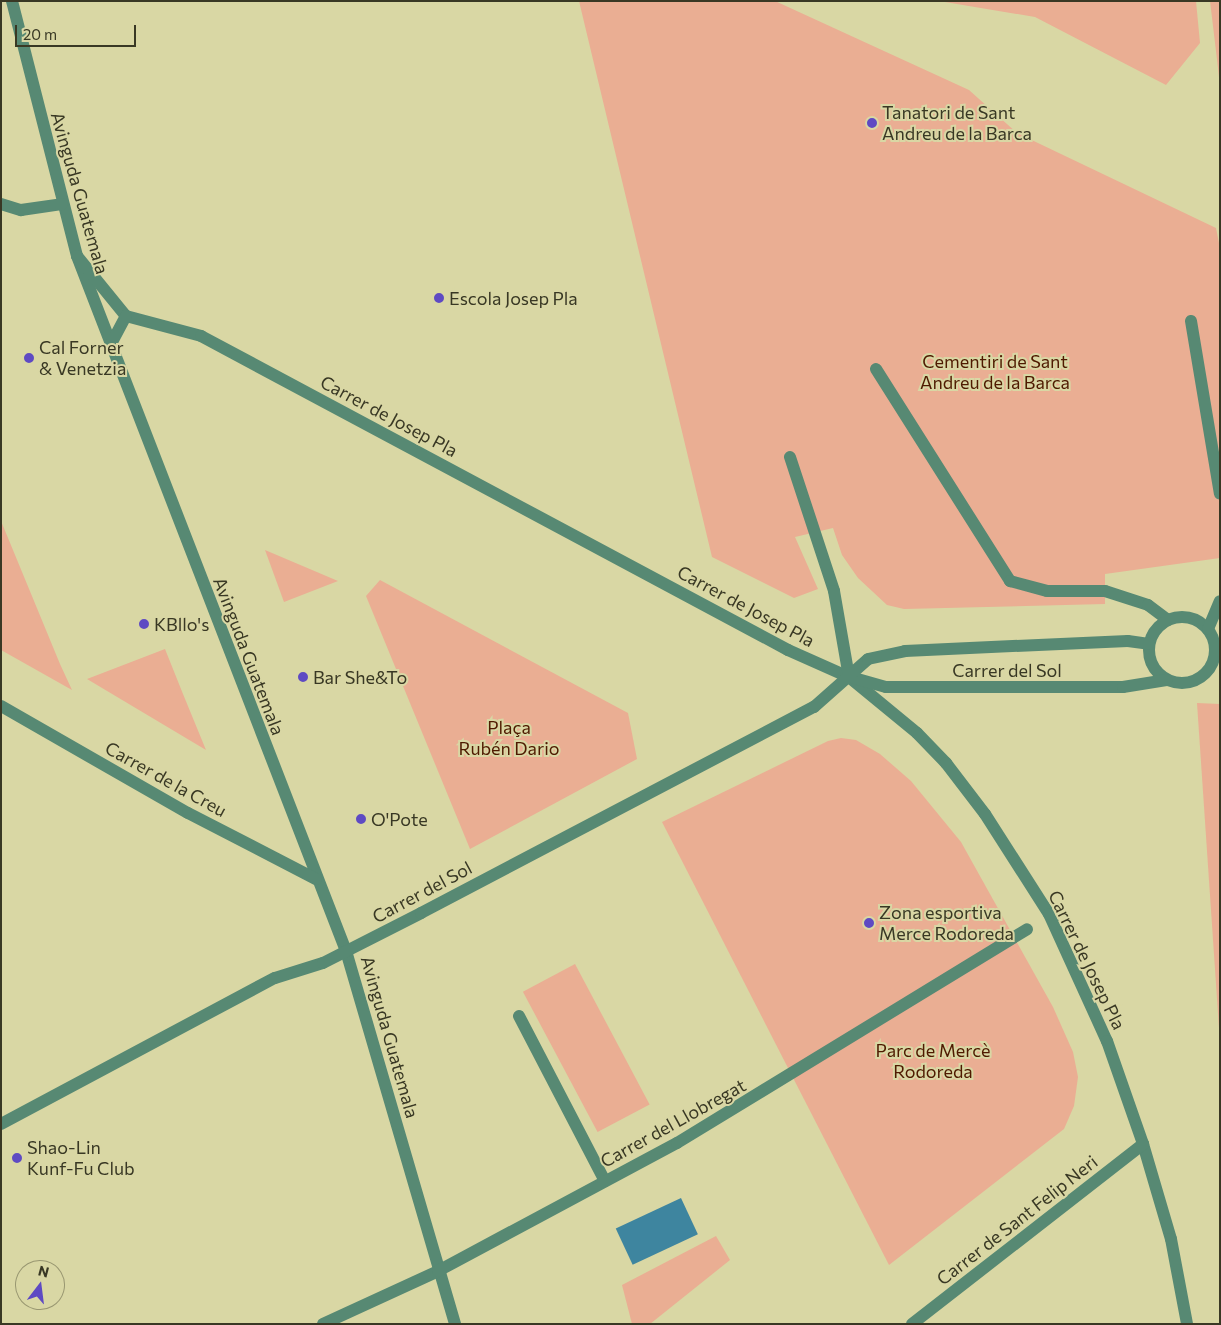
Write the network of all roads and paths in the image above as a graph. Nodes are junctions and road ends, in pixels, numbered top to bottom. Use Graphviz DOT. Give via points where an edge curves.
graph roads {
  1 [pos="12,1"];
  2 [pos="1,204"];
  3 [pos="62,204"];
  4 [pos="77,256"];
  5 [pos="126,316"];
  6 [pos="1190,321"];
  7 [pos="111,344"];
  8 [pos="876,368"];
  9 [pos="790,457"];
  10 [pos="1220,494"];
  11 [pos="1220,602"];
  12 [pos="1168,620"];
  13 [pos="1208,630"];
  14 [pos="1149,644"];
  15 [pos="849,677"];
  16 [pos="1166,680"];
  17 [pos="1,706"];
  18 [pos="316,880"];
  19 [pos="1027,929"];
  20 [pos="346,951"];
  21 [pos="519,1016"];
  22 [pos="1,1124"];
  23 [pos="1143,1144"];
  24 [pos="605,1181"];
  25 [pos="438,1271"];
  26 [pos="323,1324"];
  27 [pos="455,1324"];
  28 [pos="912,1324"];
  29 [pos="1187,1324"];
  1 -- 3 [label="street, Avinguda Guatemala"];
  2 -- 3 [label="street" via="21,210"];
  3 -- 4 [label="street, Avinguda Guatemala"];
  4 -- 5 [label="street"];
  4 -- 7 [label="street, Avinguda Guatemala"];
  5 -- 7 [label="street"];
  5 -- 15 [label="street, Carrer de Josep Pla" via="201,336 788,650"];
  6 -- 10 [label="street"];
  7 -- 18 [label="street, Avinguda Guatemala"];
  8 -- 12 [label="street" via="1010,581 1047,591 1106,591 1148,605"];
  9 -- 15 [label="street" via="834,591"];
  11 -- 13 [label="street"];
  12 -- 13 [label="street" via="1190,618"];
  12 -- 14 [label="street" via="1160,625"];
  13 -- 16 [label="street" via="1216,650 1208,672 1189,683"];
  14 -- 15 [label="street, Carrer del Sol" via="1128,641 905,650 868,659"];
  14 -- 16 [label="street" via="1151,665"];
  15 -- 16 [label="street, Carrer del Sol" via="886,687 1123,687"];
  15 -- 20 [label="street, Carrer del Sol" via="814,707"];
  15 -- 23 [label="street, Carrer de Josep Pla" via="946,763 985,814 1050,914 1107,1041"];
  17 -- 18 [label="street, Carrer de la Creu" via="188,813"];
  18 -- 20 [label="street, Avinguda Guatemala"];
  19 -- 24 [label="street, Carrer del Llobregat" via="793,1075"];
  20 -- 22 [label="street, Carrer del Sol" via="275,978"];
  20 -- 25 [label="street, Avinguda Guatemala"];
  21 -- 24 [label="street"];
  23 -- 28 [label="street, Carrer de Sant Felip Neri"];
  23 -- 29 [label="street, Carrer de Josep Pla" via="1171,1239"];
  24 -- 25 [label="street, Carrer del Llobregat"];
  25 -- 26 [label="street, Carrer del Llobregat"];
  25 -- 27 [label="street, Avinguda Guatemala"];
}
